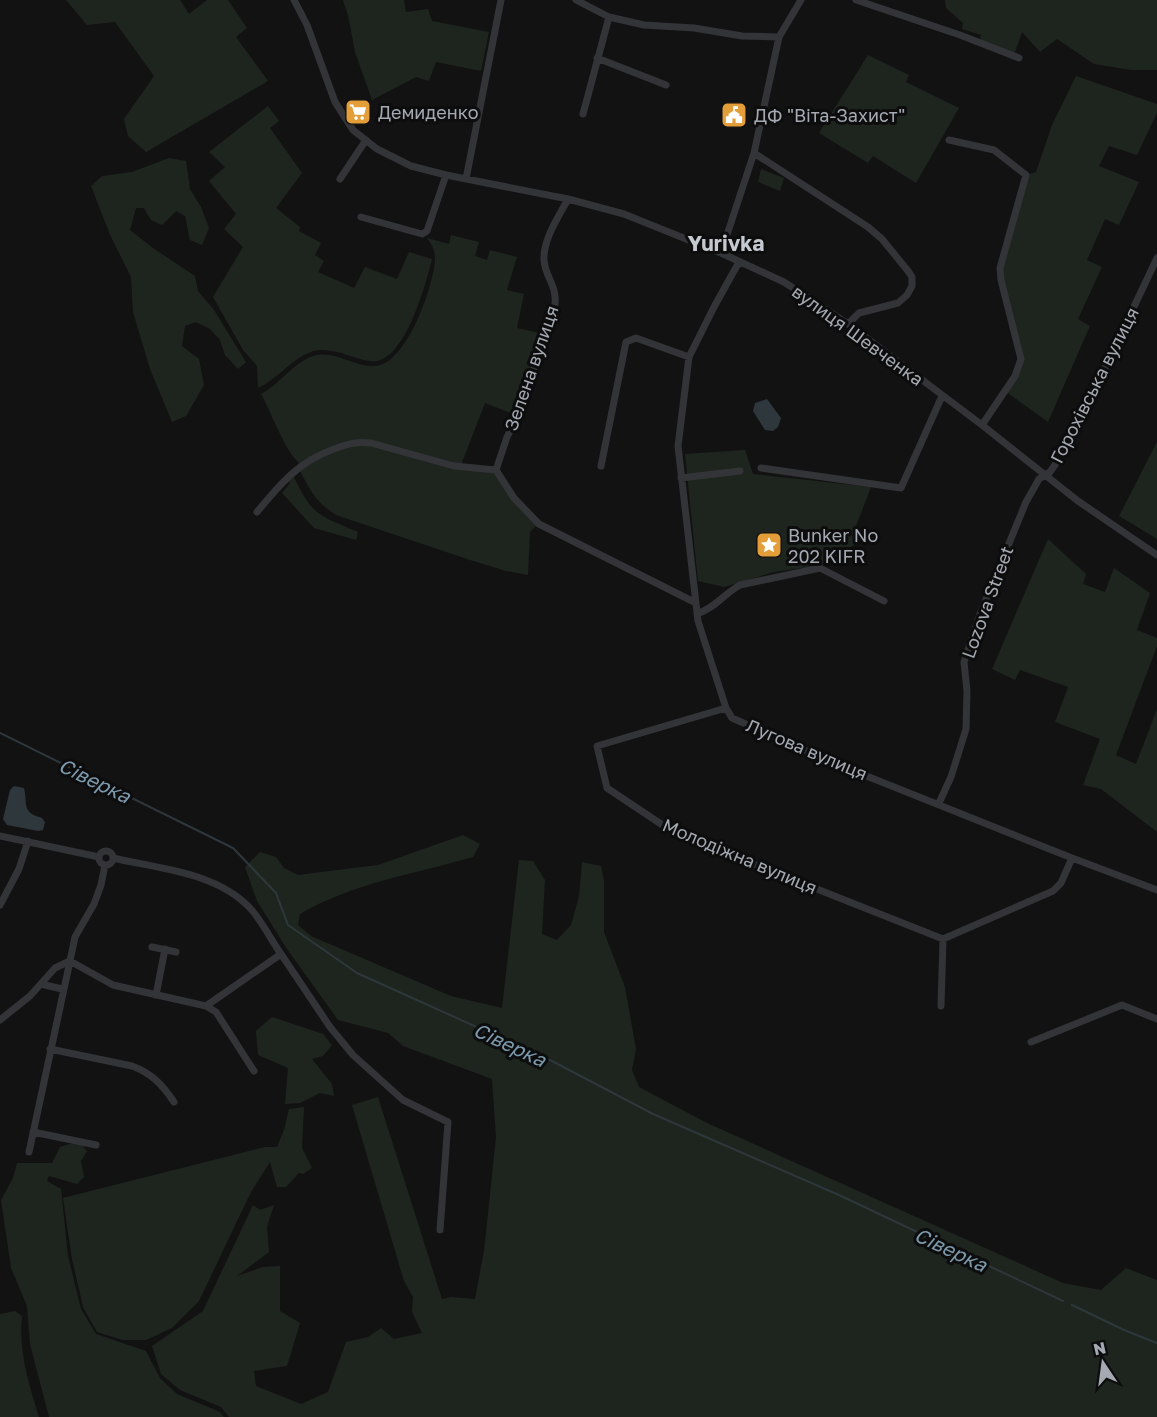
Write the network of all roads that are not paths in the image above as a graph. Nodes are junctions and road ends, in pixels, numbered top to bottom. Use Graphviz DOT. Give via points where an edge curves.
graph roads {
  1 [pos="294,0"];
  2 [pos="501,0"];
  3 [pos="576,0"];
  4 [pos="596,0"];
  5 [pos="801,0"];
  6 [pos="856,0"];
  7 [pos="595,9"];
  8 [pos="609,17"];
  9 [pos="779,37"];
  10 [pos="597,58"];
  11 [pos="1019,58"];
  12 [pos="666,85"];
  13 [pos="583,114"];
  14 [pos="366,140"];
  15 [pos="949,140"];
  16 [pos="754,153"];
  17 [pos="446,176"];
  18 [pos="340,179"];
  19 [pos="466,179"];
  20 [pos="568,198"];
  21 [pos="361,217"];
  22 [pos="722,253"];
  23 [pos="1157,258"];
  24 [pos="739,262"];
  25 [pos="848,324"];
  26 [pos="690,357"];
  27 [pos="942,396"];
  28 [pos="982,425"];
  29 [pos="601,465"];
  30 [pos="761,468"];
  31 [pos="496,470"];
  32 [pos="740,471"];
  33 [pos="1044,475"];
  34 [pos="681,478"];
  35 [pos="257,512"];
  36 [pos="1157,555"];
  37 [pos="884,601"];
  38 [pos="694,603"];
  39 [pos="697,614"];
  40 [pos="726,708"];
  41 [pos="939,803"];
  42 [pos="0,836"];
  43 [pos="28,842"];
  44 [pos="99,857"];
  45 [pos="113,858"];
  46 [pos="1072,858"];
  47 [pos="105,865"];
  48 [pos="1157,890"];
  49 [pos="0,905"];
  50 [pos="943,939"];
  51 [pos="152,947"];
  52 [pos="165,949"];
  53 [pos="176,952"];
  54 [pos="281,954"];
  55 [pos="70,961"];
  56 [pos="41,984"];
  57 [pos="63,989"];
  58 [pos="156,995"];
  59 [pos="206,1006"];
  60 [pos="940,1006"];
  61 [pos="1157,1019"];
  62 [pos="0,1020"];
  63 [pos="1031,1042"];
  64 [pos="50,1049"];
  65 [pos="255,1071"];
  66 [pos="174,1102"];
  67 [pos="33,1132"];
  68 [pos="96,1145"];
  69 [pos="28,1152"];
  70 [pos="440,1230"];
  1 -- 14 [label="street, вулиця Шевченка" via="335,102 348,124"];
  2 -- 19 [label="street"];
  3 -- 7 [label="street"];
  4 -- 7 [label="street"];
  5 -- 9 [label="street"];
  6 -- 11 [label="street"];
  7 -- 8 [label="street"];
  8 -- 9 [label="street" via="644,25"];
  8 -- 10 [label="street"];
  9 -- 16 [label="street"];
  10 -- 12 [label="street"];
  10 -- 13 [label="street"];
  14 -- 17 [label="street, вулиця Шевченка" via="388,156"];
  14 -- 18 [label="street"];
  15 -- 28 [label="street" via="994,150 1026,175 1000,268 1021,359 1015,376"];
  16 -- 22 [label="street"];
  16 -- 25 [label="street" via="868,226 912,277 912,286 898,303 859,313"];
  17 -- 19 [label="street, вулиця Шевченка"];
  17 -- 21 [label="street" via="427,231 422,234"];
  19 -- 20 [label="street, вулиця Шевченка"];
  20 -- 22 [label="street, вулиця Шевченка" via="646,222"];
  20 -- 31 [label="street, Зелена вулиця" via="544,250 544,261 556,292 555,304 519,416"];
  22 -- 24 [label="street, вулиця Шевченка"];
  23 -- 33 [label="street, Горохівська вулиця" via="1069,444"];
  24 -- 25 [label="street, вулиця Шевченка" via="784,282"];
  24 -- 26 [label="street, Лугова вулиця"];
  25 -- 27 [label="street, вулиця Шевченка"];
  26 -- 29 [label="street" via="636,338 626,342"];
  26 -- 34 [label="street, Лугова вулиця" via="678,446"];
  27 -- 28 [label="street, вулиця Шевченка"];
  27 -- 30 [label="street" via="901,488"];
  28 -- 33 [label="street, вулиця Шевченка"];
  31 -- 35 [label="street" via="454,466 361,441 302,464"];
  31 -- 38 [label="street" via="514,498 539,524"];
  32 -- 34 [label="street"];
  33 -- 36 [label="street, вулиця Шевченка"];
  33 -- 41 [label="street, Lozova Street" via="1026,502 964,662 966,729"];
  34 -- 38 [label="street, Лугова вулиця"];
  37 -- 39 [label="street" via="820,568 740,585"];
  38 -- 39 [label="street, Лугова вулиця"];
  39 -- 40 [label="street, Лугова вулиця"];
  40 -- 41 [label="street, Лугова вулиця" via="732,718"];
  40 -- 50 [label="street, Молодіжна вулиця" via="597,746 607,788 673,832"];
  41 -- 46 [label="street, Лугова вулиця"];
  42 -- 43 [label="street"];
  43 -- 44 [label="street"];
  43 -- 49 [label="street"];
  44 -- 45 [label="street" via="108,851"];
  44 -- 47 [label="street"];
  45 -- 47 [label="street"];
  45 -- 54 [label="street" via="208,879 229,891 250,909"];
  46 -- 48 [label="street, Лугова вулиця"];
  46 -- 50 [label="street" via="1053,891"];
  47 -- 55 [label="street" via="94,904 75,937"];
  50 -- 60 [label="street"];
  51 -- 52 [label="street"];
  52 -- 53 [label="street"];
  52 -- 58 [label="street"];
  54 -- 59 [label="street"];
  54 -- 70 [label="street" via="353,1055 402,1100 448,1122"];
  55 -- 56 [label="street" via="55,968"];
  55 -- 57 [label="street"];
  55 -- 58 [label="street" via="113,985"];
  56 -- 57 [label="street"];
  56 -- 62 [label="street"];
  57 -- 64 [label="street"];
  58 -- 59 [label="street"];
  59 -- 65 [label="street" via="216,1012"];
  61 -- 63 [label="street" via="1122,1005"];
  64 -- 66 [label="street" via="144,1070"];
  64 -- 67 [label="street"];
  67 -- 68 [label="street"];
  67 -- 69 [label="street"];
}
